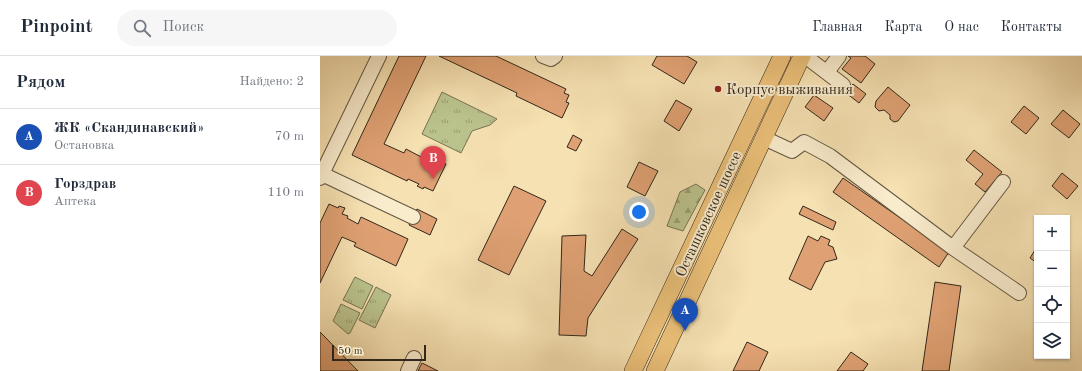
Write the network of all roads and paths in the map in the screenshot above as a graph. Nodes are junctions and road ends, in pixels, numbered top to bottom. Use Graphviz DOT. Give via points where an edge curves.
graph roads {
  1 [pos="379,56"];
  2 [pos="543,56"];
  3 [pos="555,56"];
  4 [pos="782,56"];
  5 [pos="802,56"];
  6 [pos="805,56"];
  7 [pos="839,56"];
  8 [pos="827,72"];
  9 [pos="843,84"];
  10 [pos="764,138"];
  11 [pos="321,176"];
  12 [pos="1003,182"];
  13 [pos="413,217"];
  14 [pos="953,248"];
  15 [pos="1019,293"];
  16 [pos="414,358"];
  17 [pos="408,371"];
  18 [pos="633,371"];
  19 [pos="655,371"];
  1 -- 11 [label="lane"];
  2 -- 3 [label="lane" via="551,59"];
  4 -- 18 [label="main road, Осташковское шоссе"];
  5 -- 10 [label="main road, Осташковское шоссе"];
  6 -- 8 [label="lane"];
  7 -- 8 [label="lane"];
  8 -- 9 [label="lane"];
  10 -- 14 [label="lane" via="792,151 804,142 830,156"];
  10 -- 19 [label="main road, Осташковское шоссе"];
  11 -- 13 [label="lane"];
  12 -- 14 [label="lane"];
  14 -- 15 [label="lane"];
  16 -- 17 [label="lane"];
}
